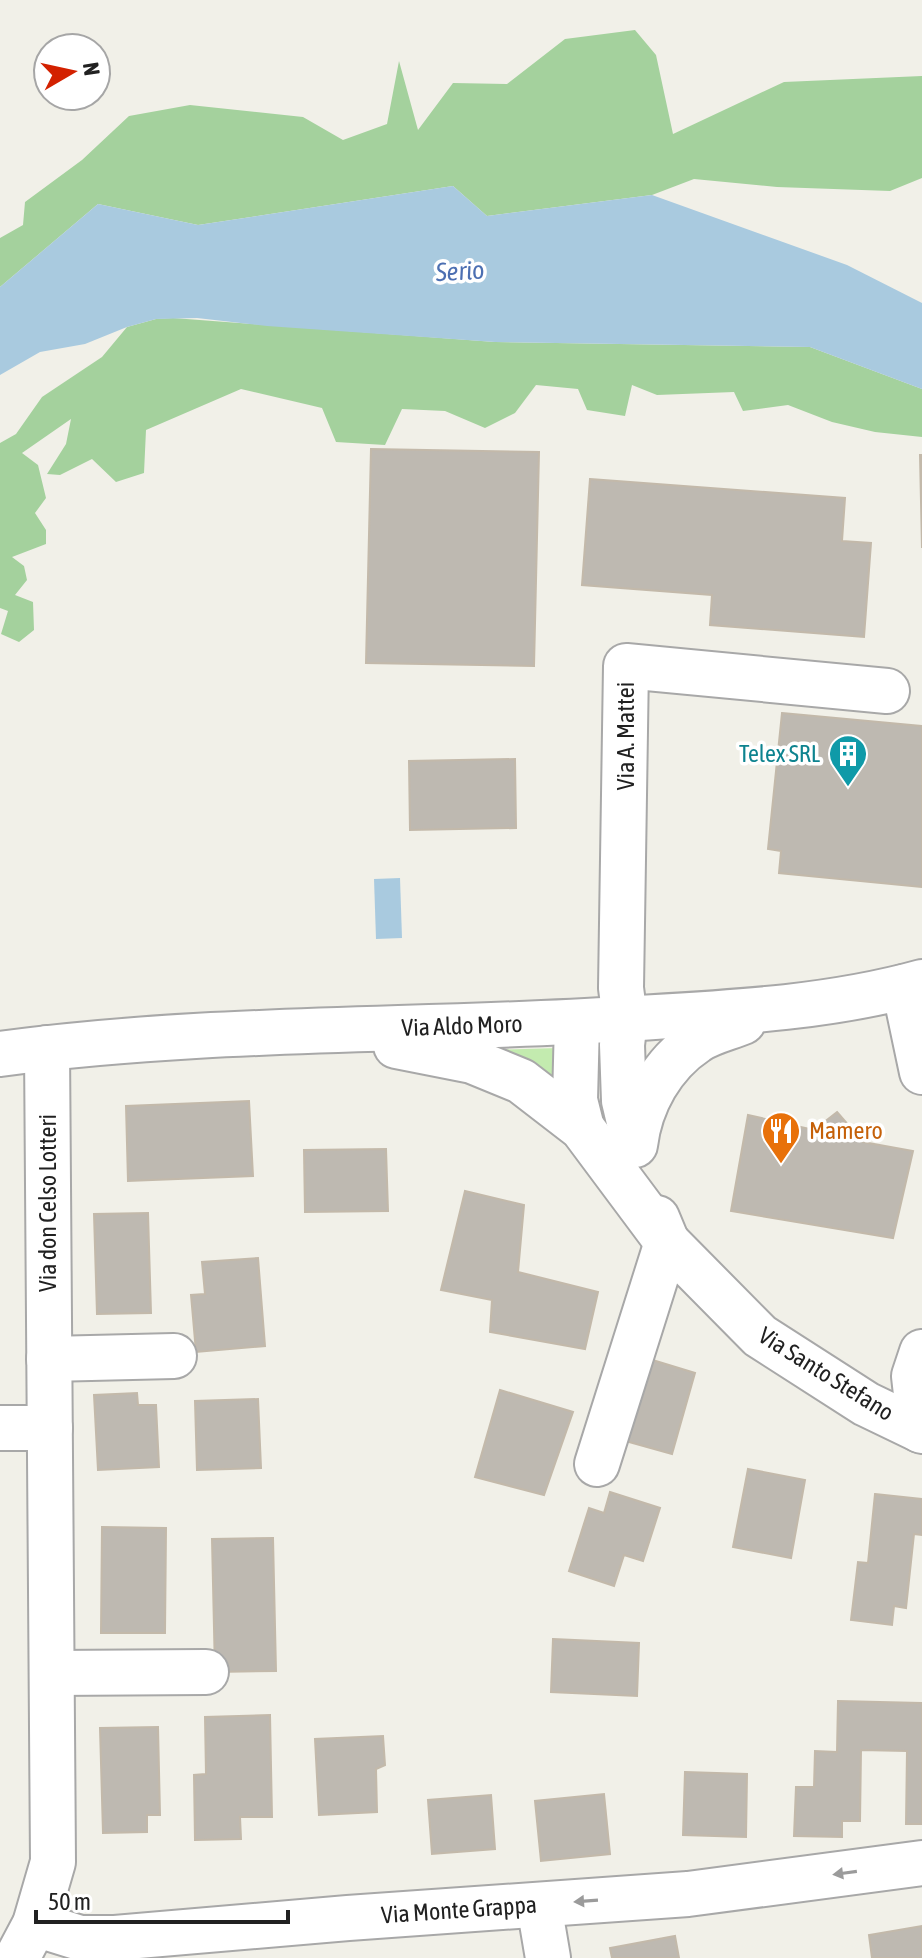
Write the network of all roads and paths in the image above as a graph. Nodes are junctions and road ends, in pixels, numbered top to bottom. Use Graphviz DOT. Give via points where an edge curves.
graph roads {
  1 [pos="887,691"];
  2 [pos="913,984"];
  3 [pos="779,1008"];
  4 [pos="625,1019"];
  5 [pos="577,1022"];
  6 [pos="319,1031"];
  7 [pos="47,1048"];
  8 [pos="0,1054"];
  9 [pos="922,1072"];
  10 [pos="582,1128"];
  11 [pos="634,1143"];
  12 [pos="667,1242"];
  13 [pos="174,1356"];
  14 [pos="49,1359"];
  15 [pos="918,1364"];
  16 [pos="857,1399"];
  17 [pos="0,1428"];
  18 [pos="50,1428"];
  19 [pos="921,1430"];
  20 [pos="597,1464"];
  21 [pos="206,1672"];
  22 [pos="52,1673"];
  23 [pos="922,1863"];
  24 [pos="539,1905"];
  25 [pos="26,1941"];
  26 [pos="548,1958"];
  1 -- 4 [label="street, Via A. Mattei" via="626,666 621,988"];
  2 -- 3 [label="street, Via Aldo Moro"];
  2 -- 9 [label="street"];
  3 -- 4 [label="street, Via Aldo Moro"];
  3 -- 11 [label="street, Via Santo Stefano" via="698,1039 663,1070"];
  4 -- 5 [label="street, Via Aldo Moro"];
  4 -- 11 [label="street, Via Santo Stefano" via="624,1101"];
  5 -- 6 [label="street, Via Aldo Moro"];
  5 -- 10 [label="street" via="575,1100"];
  6 -- 7 [label="street, Via Aldo Moro"];
  6 -- 10 [label="street, Via Santo Stefano" via="472,1061 521,1081"];
  7 -- 8 [label="street, Via Aldo Moro"];
  7 -- 14 [label="street, Via don Celso Lotteri"];
  10 -- 12 [label="street, Via Santo Stefano"];
  11 -- 12 [label="street, Via Santo Stefano" via="644,1189"];
  12 -- 16 [label="street, Via Santo Stefano" via="760,1336"];
  12 -- 20 [label="street"];
  13 -- 14 [label="street"];
  14 -- 18 [label="street, Via don Celso Lotteri"];
  15 -- 16 [label="street"];
  15 -- 19 [label="street"];
  16 -- 19 [label="street, Via Santo Stefano"];
  17 -- 18 [label="street"];
  18 -- 22 [label="street, Via don Celso Lotteri"];
  21 -- 22 [label="street"];
  22 -- 25 [label="street, Via don Celso Lotteri" via="53,1862"];
  23 -- 24 [label="street, Via Monte Grappa, one-way" via="688,1894"];
  24 -- 25 [label="street, Via Monte Grappa"];
  24 -- 26 [label="street"];
}
